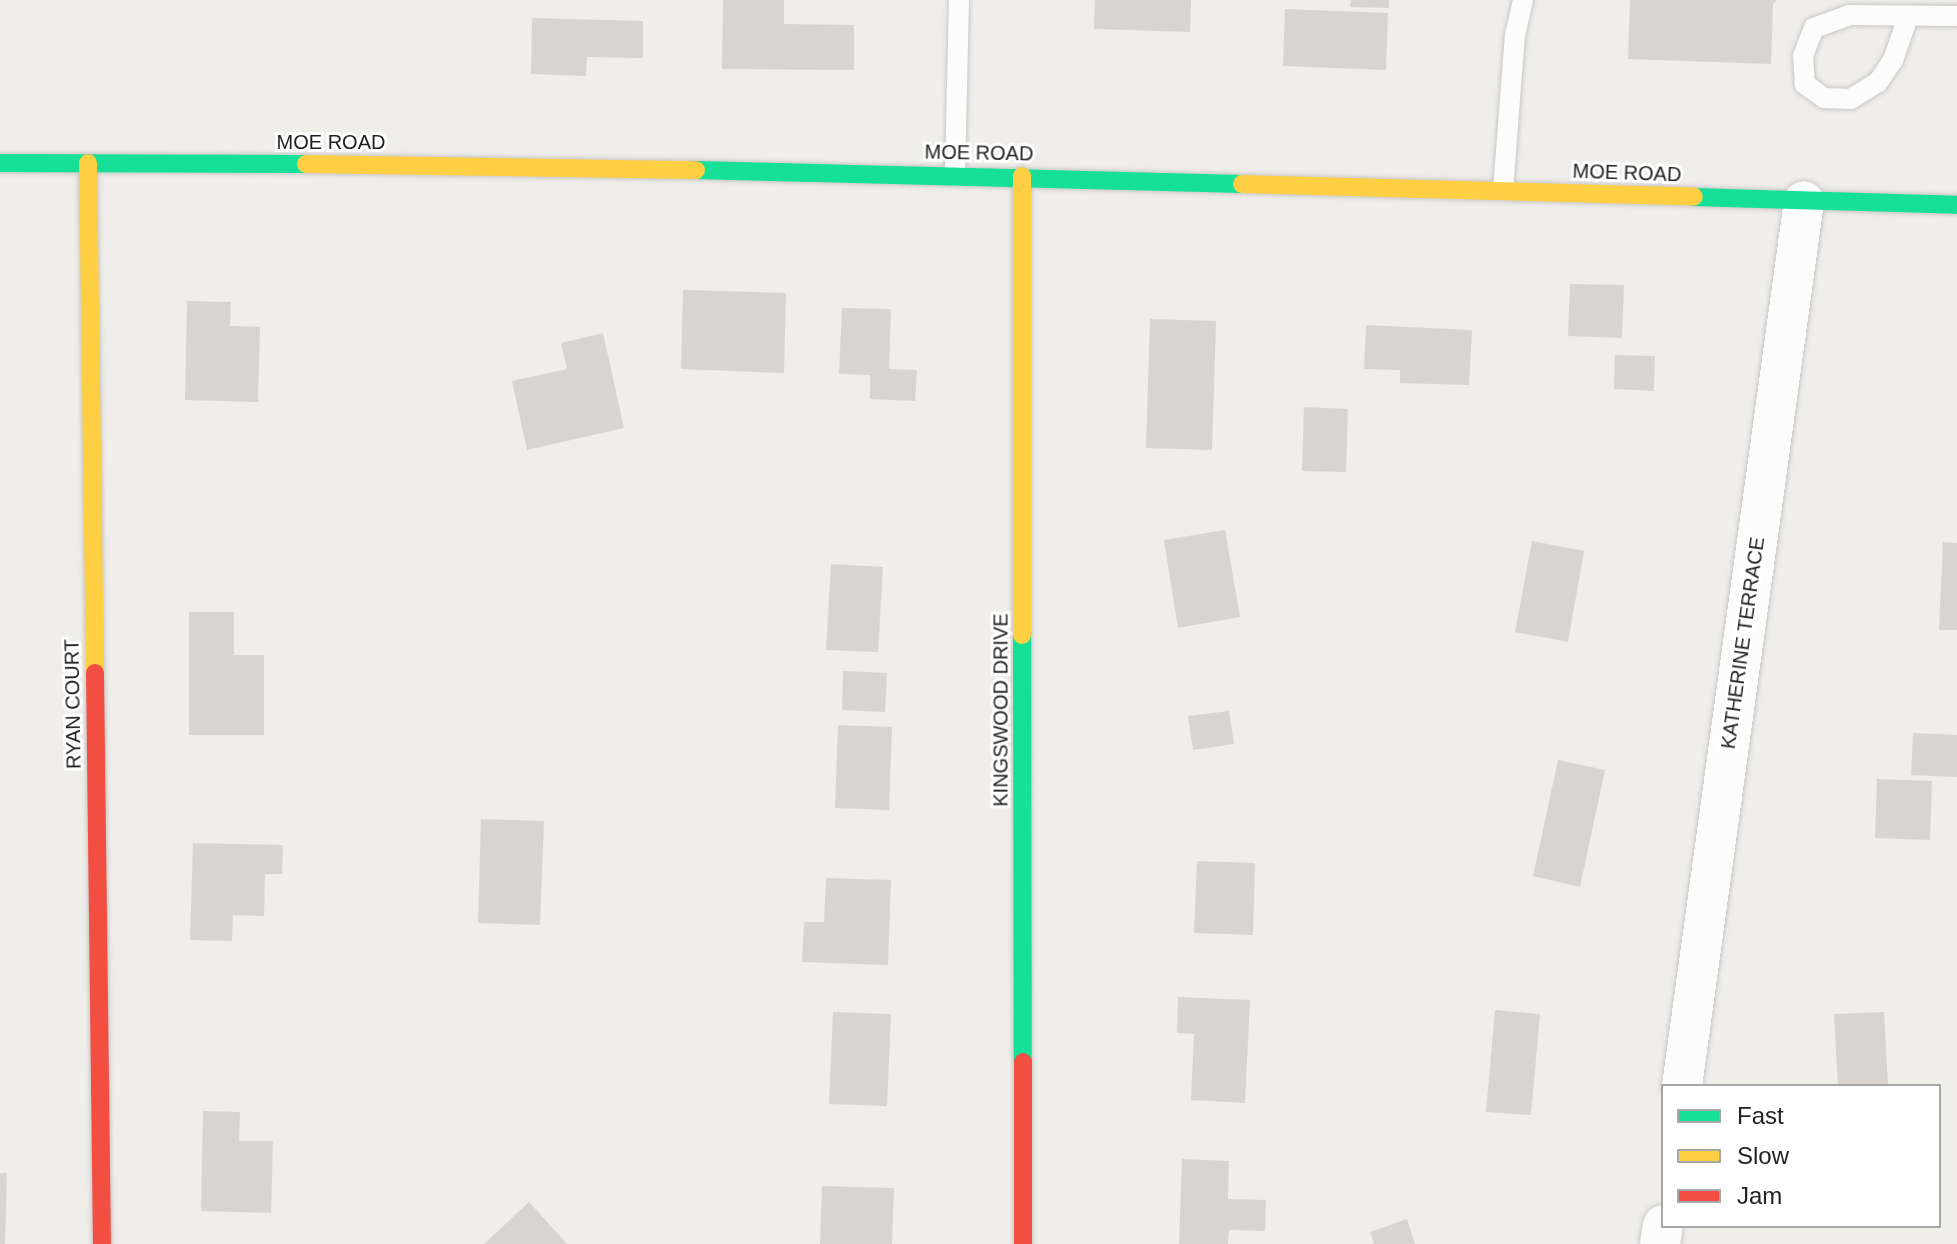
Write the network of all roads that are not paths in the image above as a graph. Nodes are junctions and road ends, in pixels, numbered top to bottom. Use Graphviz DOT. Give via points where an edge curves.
graph roads {
  1 [pos="959,0"];
  2 [pos="1523,0"];
  3 [pos="1957,16"];
  4 [pos="1908,17"];
  5 [pos="0,163"];
  6 [pos="88,163"];
  7 [pos="955,175"];
  8 [pos="1022,176"];
  9 [pos="1503,190"];
  10 [pos="1804,201"];
  11 [pos="1957,205"];
  12 [pos="1682,1084"];
  13 [pos="102,1244"];
  14 [pos="1023,1244"];
  1 -- 7 [label="lane"];
  2 -- 9 [label="lane" via="1515,35"];
  3 -- 4 [label="lane"];
  4 -- 4 [label="lane" via="1850,15 1814,28 1803,56 1805,84 1824,98 1851,99 1878,82 1893,60"];
  5 -- 6 [label="street, MOE ROAD"];
  6 -- 7 [label="street, MOE ROAD"];
  6 -- 13 [label="street, RYAN COURT"];
  7 -- 8 [label="street, MOE ROAD"];
  8 -- 9 [label="street, MOE ROAD"];
  8 -- 14 [label="street, KINGSWOOD DRIVE"];
  9 -- 10 [label="street, MOE ROAD"];
  10 -- 11 [label="street, MOE ROAD"];
  10 -- 12 [label="street, KATHERINE TERRACE"];
}
